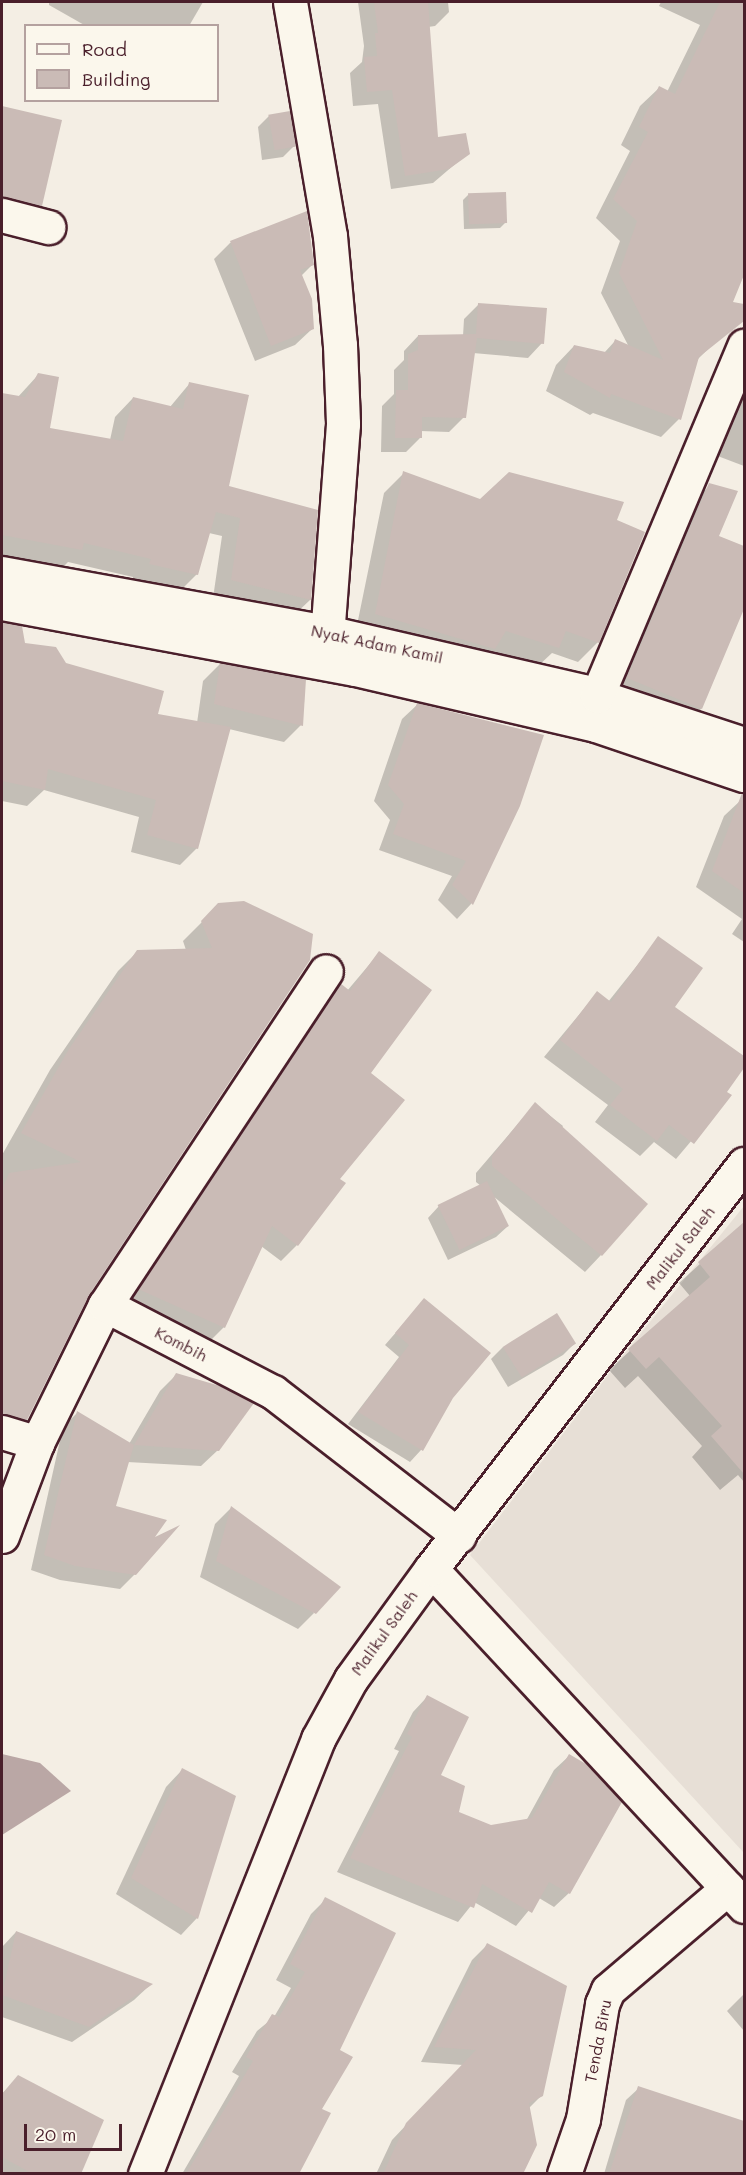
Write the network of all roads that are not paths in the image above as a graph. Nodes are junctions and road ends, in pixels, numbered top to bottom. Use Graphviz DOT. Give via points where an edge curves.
graph roads {
  1 [pos="290,2"];
  2 [pos="2,215"];
  3 [pos="48,227"];
  4 [pos="744,346"];
  5 [pos="2,573"];
  6 [pos="2,603"];
  7 [pos="326,647"];
  8 [pos="597,696"];
  9 [pos="680,738"];
  10 [pos="744,744"];
  11 [pos="744,775"];
  12 [pos="326,971"];
  13 [pos="744,1164"];
  14 [pos="105,1305"];
  15 [pos="2,1432"];
  16 [pos="37,1443"];
  17 [pos="2,1536"];
  18 [pos="459,1536"];
  19 [pos="431,1569"];
  20 [pos="736,1897"];
  21 [pos="145,2174"];
  22 [pos="564,2174"];
  1 -- 7 [label="street" via="330,236 340,345 343,424"];
  2 -- 3 [label="street"];
  4 -- 8 [label="street"];
  5 -- 7 [label="street, Nyak Adam Kamil"];
  6 -- 7 [label="street"];
  7 -- 8 [label="street, Nyak Adam Kamil"];
  7 -- 9 [label="street" via="596,725"];
  8 -- 9 [label="street, Nyak Adam Kamil"];
  9 -- 10 [label="street, Nyak Adam Kamil"];
  9 -- 11 [label="street"];
  12 -- 14 [label="street"];
  13 -- 18 [label="street, Malikul Saleh"];
  14 -- 16 [label="street"];
  14 -- 18 [label="street, Kombih" via="273,1392"];
  15 -- 16 [label="street"];
  16 -- 17 [label="street"];
  18 -- 19 [label="street, Malikul Saleh"];
  19 -- 20 [label="street"];
  19 -- 21 [label="street, Malikul Saleh" via="351,1679 318,1739"];
  20 -- 22 [label="street, Tenda Biru" via="608,1990 602,2004 583,2120"];
}
